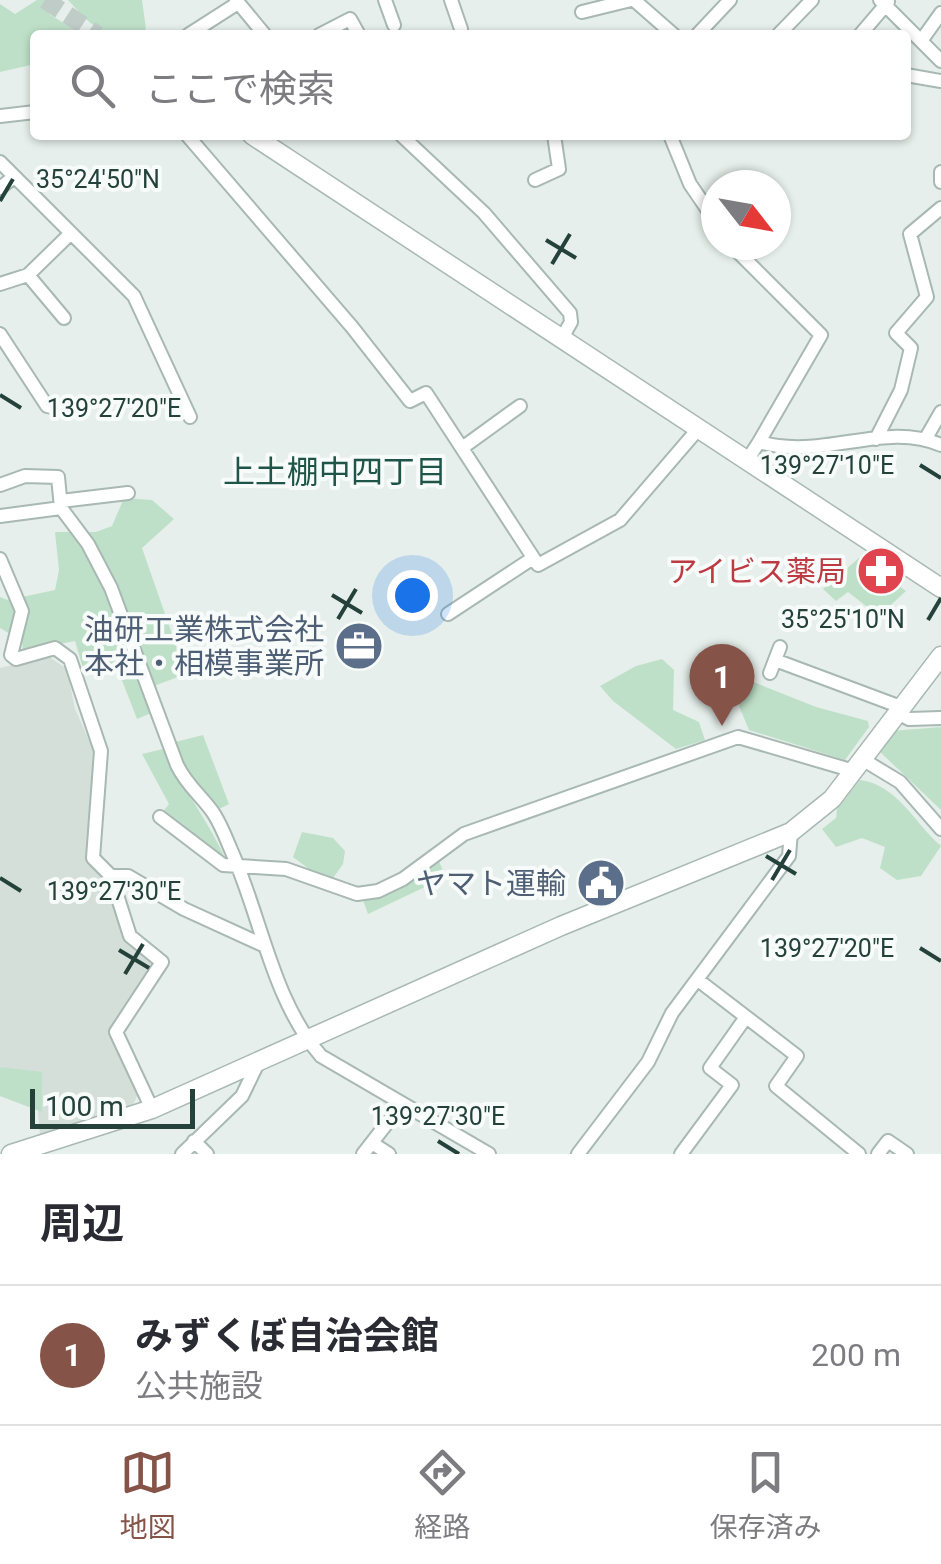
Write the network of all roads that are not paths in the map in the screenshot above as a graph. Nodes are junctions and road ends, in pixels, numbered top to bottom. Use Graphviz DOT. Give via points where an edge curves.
graph roads {
  1 [pos="385,0"];
  2 [pos="451,0"];
  3 [pos="632,0"];
  4 [pos="708,0"];
  5 [pos="812,0"];
  6 [pos="237,1"];
  7 [pos="885,2"];
  8 [pos="725,5"];
  9 [pos="582,12"];
  10 [pos="941,13"];
  11 [pos="394,24"];
  12 [pos="195,30"];
  13 [pos="261,30"];
  14 [pos="327,30"];
  15 [pos="356,30"];
  16 [pos="461,30"];
  17 [pos="668,30"];
  18 [pos="702,30"];
  19 [pos="783,30"];
  20 [pos="864,30"];
  21 [pos="910,30"];
  22 [pos="911,31"];
  23 [pos="921,42"];
  24 [pos="941,61"];
  25 [pos="911,76"];
  26 [pos="941,81"];
  27 [pos="30,113"];
  28 [pos="0,116"];
  29 [pos="191,140"];
  30 [pos="260,140"];
  31 [pos="406,140"];
  32 [pos="555,140"];
  33 [pos="672,140"];
  34 [pos="0,162"];
  35 [pos="941,172"];
  36 [pos="14,178"];
  37 [pos="535,180"];
  38 [pos="941,182"];
  39 [pos="0,188"];
  40 [pos="701,200"];
  41 [pos="941,208"];
  42 [pos="70,234"];
  43 [pos="745,260"];
  44 [pos="28,274"];
  45 [pos="0,284"];
  46 [pos="64,318"];
  47 [pos="0,334"];
  48 [pos="562,338"];
  49 [pos="520,406"];
  50 [pos="62,409"];
  51 [pos="941,412"];
  52 [pos="190,417"];
  53 [pos="698,428"];
  54 [pos="926,438"];
  55 [pos="876,439"];
  56 [pos="759,442"];
  57 [pos="941,446"];
  58 [pos="462,448"];
  59 [pos="748,459"];
  60 [pos="0,486"];
  61 [pos="128,493"];
  62 [pos="61,504"];
  63 [pos="0,516"];
  64 [pos="533,558"];
  65 [pos="0,559"];
  66 [pos="941,588"];
  67 [pos="448,614"];
  68 [pos="941,656"];
  69 [pos="775,660"];
  70 [pos="899,710"];
  71 [pos="941,718"];
  72 [pos="858,765"];
  73 [pos="160,818"];
  74 [pos="941,829"];
  75 [pos="791,832"];
  76 [pos="239,868"];
  77 [pos="111,876"];
  78 [pos="265,946"];
  79 [pos="698,980"];
  80 [pos="746,1017"];
  81 [pos="309,1042"];
  82 [pos="258,1065"];
  83 [pos="402,1104"];
  84 [pos="152,1109"];
  85 [pos="194,1141"];
  86 [pos="367,1148"];
  87 [pos="50,1149"];
  88 [pos="11,1154"];
  89 [pos="182,1154"];
  90 [pos="207,1154"];
  91 [pos="388,1154"];
  92 [pos="489,1154"];
  93 [pos="578,1154"];
  94 [pos="681,1154"];
  95 [pos="859,1154"];
  96 [pos="878,1154"];
  97 [pos="908,1154"];
  1 -- 11 [label="street"];
  2 -- 16 [label="street"];
  3 -- 9 [label="street"];
  3 -- 17 [label="street"];
  4 -- 8 [label="street"];
  5 -- 19 [label="street"];
  6 -- 12 [label="street"];
  6 -- 13 [label="street"];
  7 -- 20 [label="street"];
  7 -- 21 [label="street"];
  8 -- 18 [label="street"];
  10 -- 23 [label="street"];
  14 -- 15 [label="street" via="350,18"];
  22 -- 23 [label="street"];
  23 -- 24 [label="street"];
  25 -- 26 [label="street"];
  27 -- 28 [label="street"];
  29 -- 58 [label="street" via="410,402 426,393"];
  30 -- 48 [label="street"];
  31 -- 48 [label="street" via="484,213 570,312"];
  32 -- 37 [label="street" via="559,169"];
  33 -- 40 [label="street"];
  34 -- 36 [label="street"];
  35 -- 38 [label="street"];
  36 -- 39 [label="street"];
  36 -- 42 [label="street"];
  41 -- 55 [label="street" via="910,234 927,297 896,333 911,348"];
  42 -- 44 [label="street"];
  42 -- 52 [label="street" via="134,296"];
  43 -- 56 [label="street" via="820,335"];
  44 -- 45 [label="street"];
  44 -- 46 [label="street"];
  47 -- 50 [label="street" via="47,406"];
  48 -- 53 [label="street"];
  49 -- 58 [label="street"];
  51 -- 54 [label="street"];
  53 -- 59 [label="street"];
  53 -- 64 [label="street" via="620,520 538,565"];
  54 -- 55 [label="street"];
  54 -- 57 [label="street"];
  55 -- 56 [label="street" via="811,449"];
  56 -- 59 [label="street"];
  58 -- 64 [label="street"];
  59 -- 66 [label="street"];
  60 -- 62 [label="street" via="55,474"];
  61 -- 62 [label="street"];
  62 -- 63 [label="street"];
  62 -- 76 [label="street" via="110,588 186,784 214,813"];
  64 -- 67 [label="street"];
  65 -- 77 [label="street" via="22,611 10,654 16,659 55,648 70,659 100,751 94,858"];
  68 -- 70 [label="street"];
  69 -- 70 [label="street"];
  70 -- 71 [label="street" via="908,719"];
  70 -- 72 [label="street"];
  72 -- 74 [label="street" via="900,782"];
  72 -- 75 [label="street" via="832,800"];
  72 -- 76 [label="street" via="738,737 464,834 378,891 357,894 286,869"];
  73 -- 76 [label="street" via="223,865"];
  75 -- 79 [label="street" via="789,856"];
  75 -- 81 [label="street" via="561,926"];
  76 -- 78 [label="street"];
  77 -- 78 [label="street" via="128,876"];
  77 -- 84 [label="street" via="130,936 162,962 116,1032"];
  78 -- 81 [label="street"];
  79 -- 80 [label="street"];
  79 -- 93 [label="street" via="672,1013 648,1062"];
  80 -- 94 [label="street" via="710,1068 732,1084"];
  80 -- 95 [label="street" via="797,1056 776,1086"];
  81 -- 82 [label="street"];
  81 -- 83 [label="street"];
  82 -- 84 [label="street"];
  82 -- 85 [label="street" via="242,1096"];
  83 -- 86 [label="street"];
  83 -- 92 [label="street"];
  84 -- 87 [label="street"];
  85 -- 89 [label="street"];
  85 -- 90 [label="street"];
  86 -- 91 [label="street"];
  87 -- 88 [label="street"];
  96 -- 97 [label="street" via="888,1140"];
}
